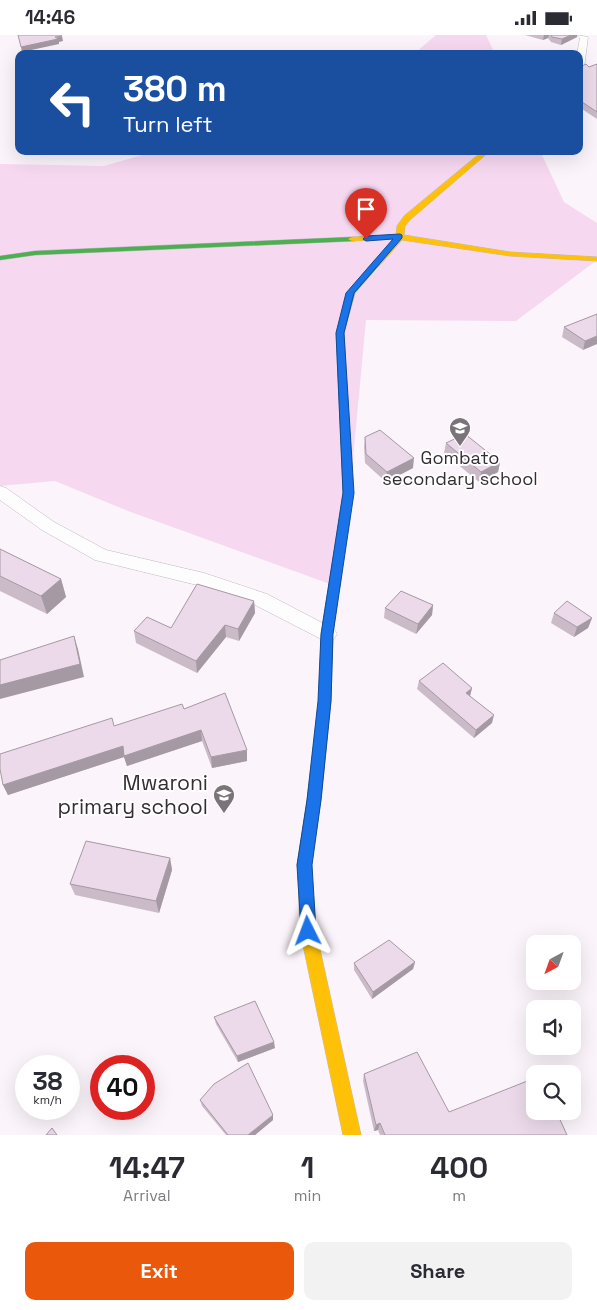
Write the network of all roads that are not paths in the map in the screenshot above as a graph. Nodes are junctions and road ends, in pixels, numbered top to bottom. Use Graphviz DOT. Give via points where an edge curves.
graph roads {
  1 [pos="581,35"];
  2 [pos="582,50"];
  3 [pos="482,155"];
  4 [pos="400,237"];
  5 [pos="0,258"];
  6 [pos="597,259"];
  7 [pos="0,492"];
  8 [pos="327,634"];
  9 [pos="352,1135"];
  1 -- 2 [label="street" via="584,37"];
  3 -- 4 [label="street" via="407,218 401,226"];
  4 -- 5 [label="street" via="35,253"];
  4 -- 6 [label="street" via="510,254"];
  4 -- 8 [label="street" via="350,293 340,333 348,493"];
  7 -- 8 [label="street" via="48,526 102,555 204,580 260,599"];
  8 -- 9 [label="street" via="324,710 304,865 308,931"];
}
